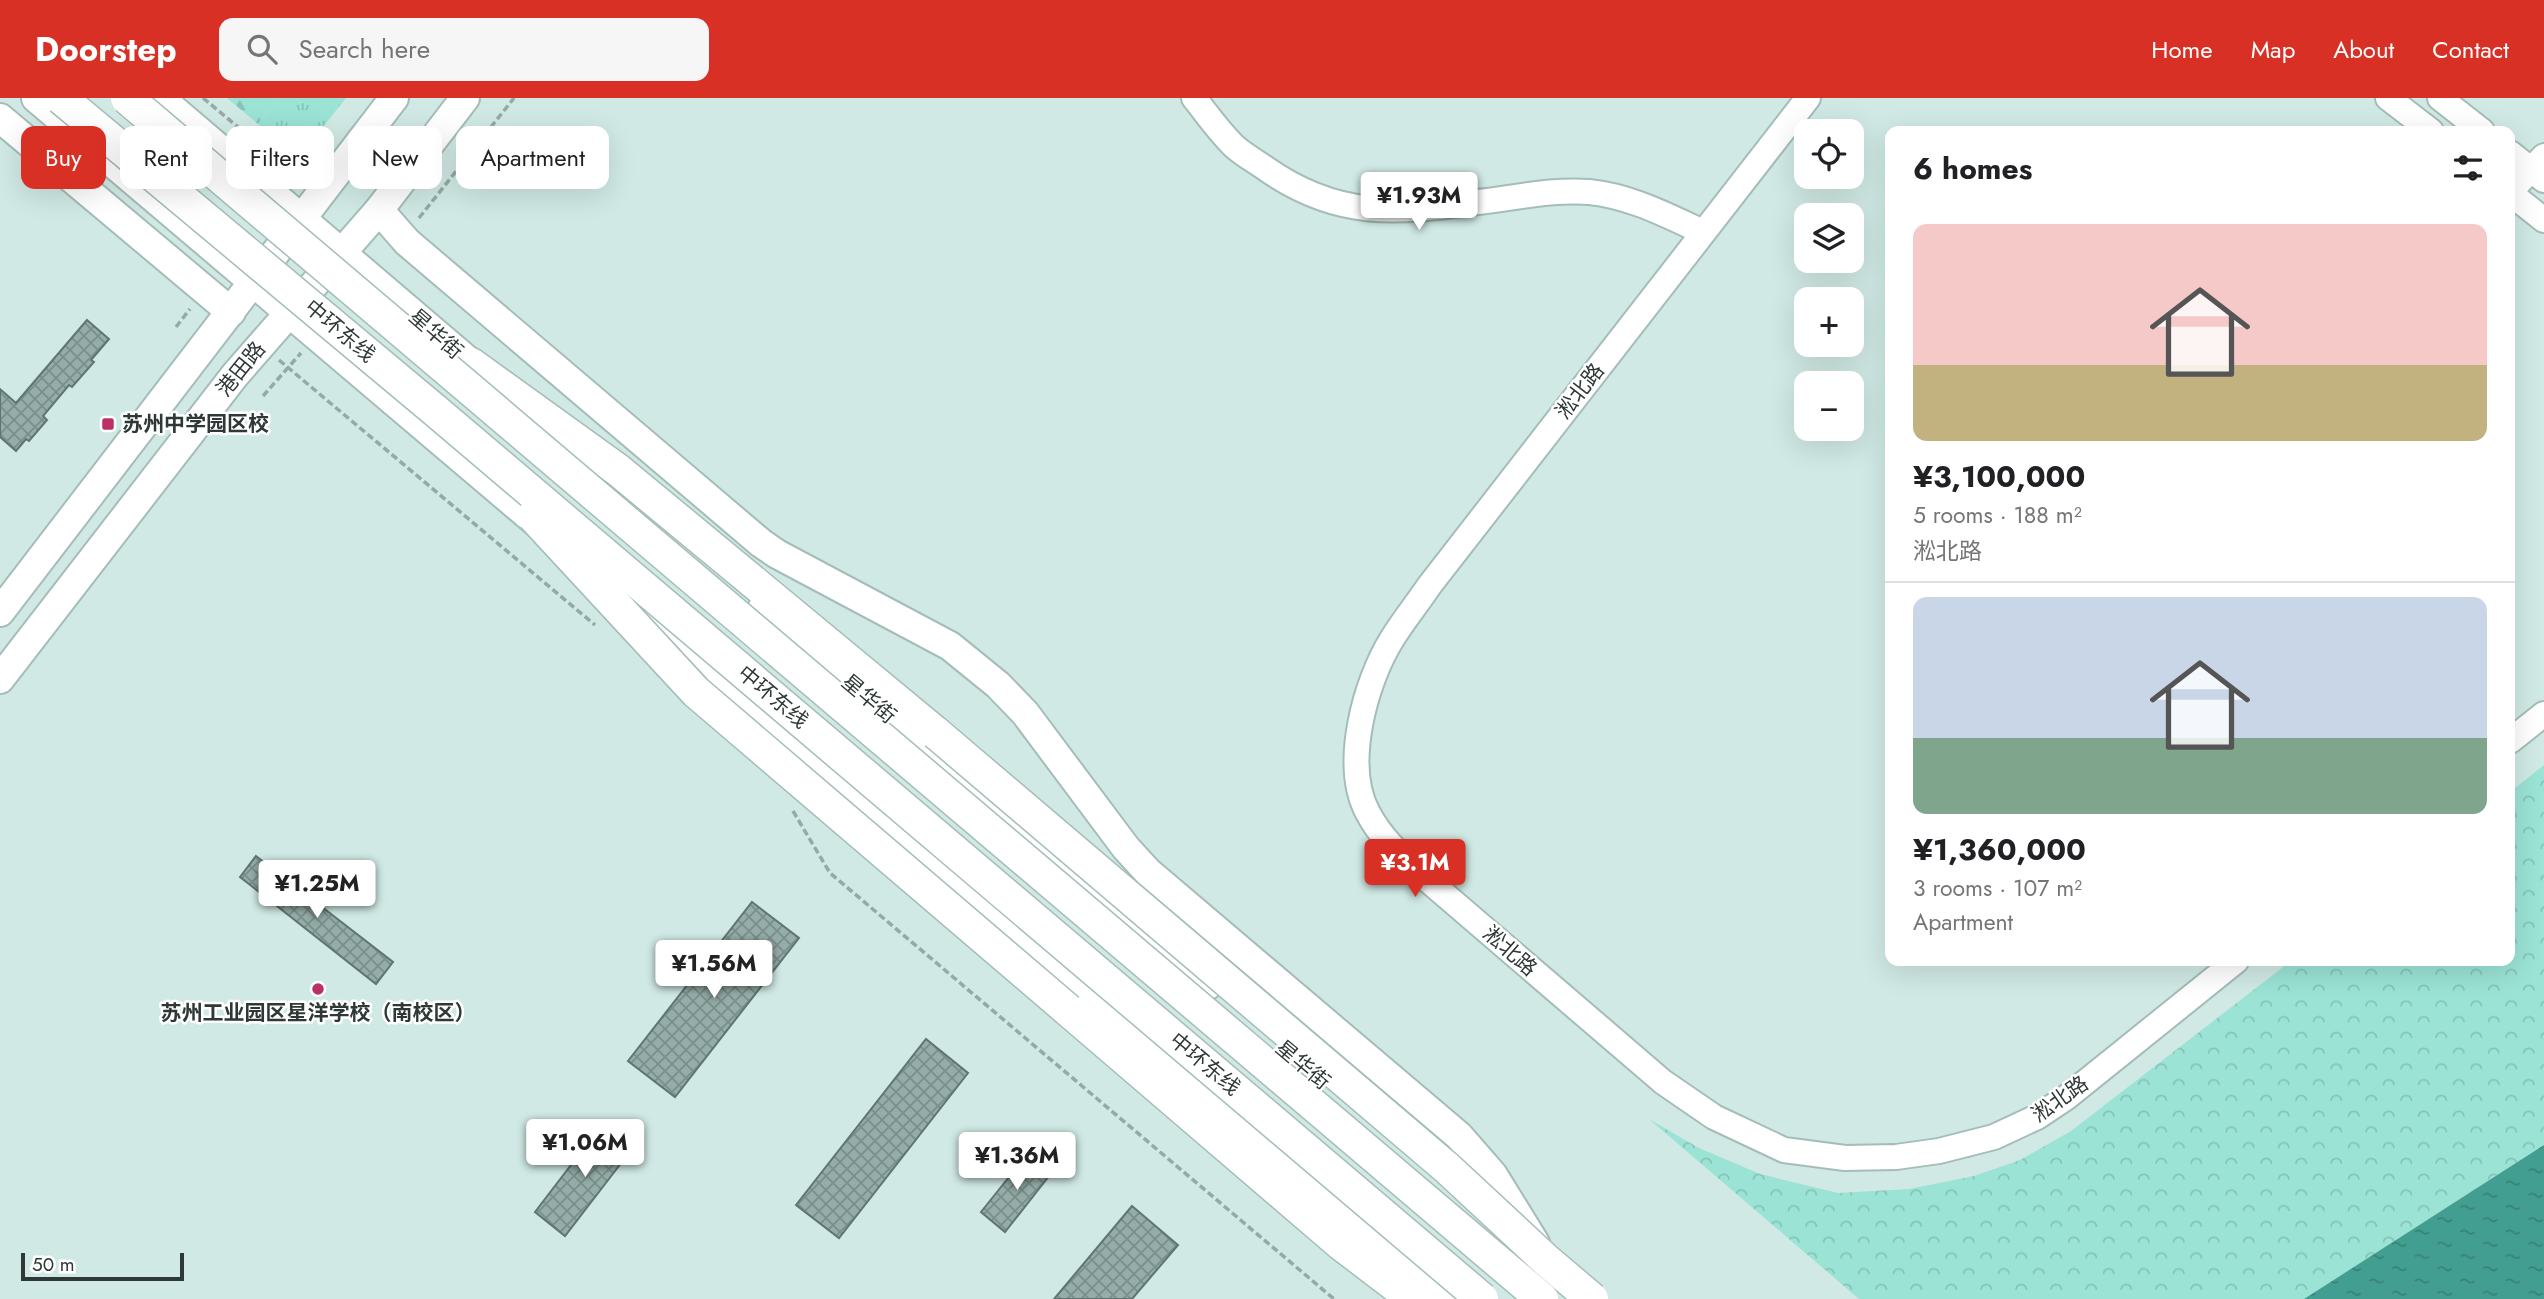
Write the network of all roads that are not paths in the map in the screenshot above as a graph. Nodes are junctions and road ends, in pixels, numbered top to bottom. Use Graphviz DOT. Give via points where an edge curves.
graph roads {
  1 [pos="36,98"];
  2 [pos="61,98"];
  3 [pos="127,98"];
  4 [pos="160,98"];
  5 [pos="394,98"];
  6 [pos="465,98"];
  7 [pos="1194,98"];
  8 [pos="1808,98"];
  9 [pos="2388,98"];
  10 [pos="2440,98"];
  11 [pos="0,118"];
  12 [pos="2424,126"];
  13 [pos="2476,126"];
  14 [pos="2515,156"];
  15 [pos="2540,169"];
  16 [pos="2515,188"];
  17 [pos="2515,196"];
  18 [pos="379,210"];
  19 [pos="302,219"];
  20 [pos="2544,220"];
  21 [pos="1703,232"];
  22 [pos="341,251"];
  23 [pos="253,282"];
  24 [pos="231,312"];
  25 [pos="289,312"];
  26 [pos="471,364"];
  27 [pos="437,412"];
  28 [pos="0,612"];
  29 [pos="0,679"];
  30 [pos="2544,714"];
  31 [pos="2515,737"];
  32 [pos="2230,966"];
  33 [pos="1550,1290"];
  34 [pos="1413,1299"];
  35 [pos="1451,1299"];
  36 [pos="1482,1299"];
  37 [pos="1581,1299"];
  38 [pos="1592,1299"];
  1 -- 23 [label="main road"];
  2 -- 27 [label="highway, 中环东线, bridge"];
  3 -- 33 [label="highway, 中环东线, bridge"];
  4 -- 19 [label="main road, 星华街"];
  5 -- 19 [label="main road, 港田路"];
  6 -- 18 [label="main road, 港田路"];
  7 -- 21 [label="street" via="1235,147 1287,184 1349,207 1424,209 1543,193 1588,192 1629,198"];
  8 -- 21 [label="street, 淞北路"];
  9 -- 12 [label="street"];
  10 -- 13 [label="street"];
  11 -- 24 [label="main road"];
  14 -- 15 [label="street"];
  15 -- 16 [label="street"];
  17 -- 20 [label="street"];
  18 -- 22 [label="main road, 港田路"];
  18 -- 33 [label="main road" via="407,242 761,543 950,646 998,685 1025,713 1148,872 1478,1155 1493,1175"];
  19 -- 22 [label="main road, 星华街"];
  19 -- 23 [label="main road, 港田路"];
  21 -- 32 [label="street, 淞北路" via="1391,640 1372,680 1355,747 1367,812 1391,847 1663,1082 1714,1118 1784,1150 1896,1157 1994,1137 2067,1097"];
  22 -- 25 [label="main road, 港田路"];
  22 -- 26 [label="main road, 星华街"];
  23 -- 24 [label="main road, 港田路"];
  23 -- 25 [label="main road"];
  24 -- 28 [label="main road, 港田路"];
  25 -- 29 [label="main road, 港田路" via="235,374"];
  25 -- 35 [label="main road"];
  26 -- 33 [label="main road, 星华街"];
  26 -- 38 [label="highway, bridge" via="618,470 936,733 1447,1168"];
  27 -- 34 [label="highway, bridge" via="696,692 1341,1244"];
  27 -- 36 [label="highway, 中环东线, bridge"];
  30 -- 31 [label="street"];
  33 -- 37 [label="main road, 星华街"];
}
